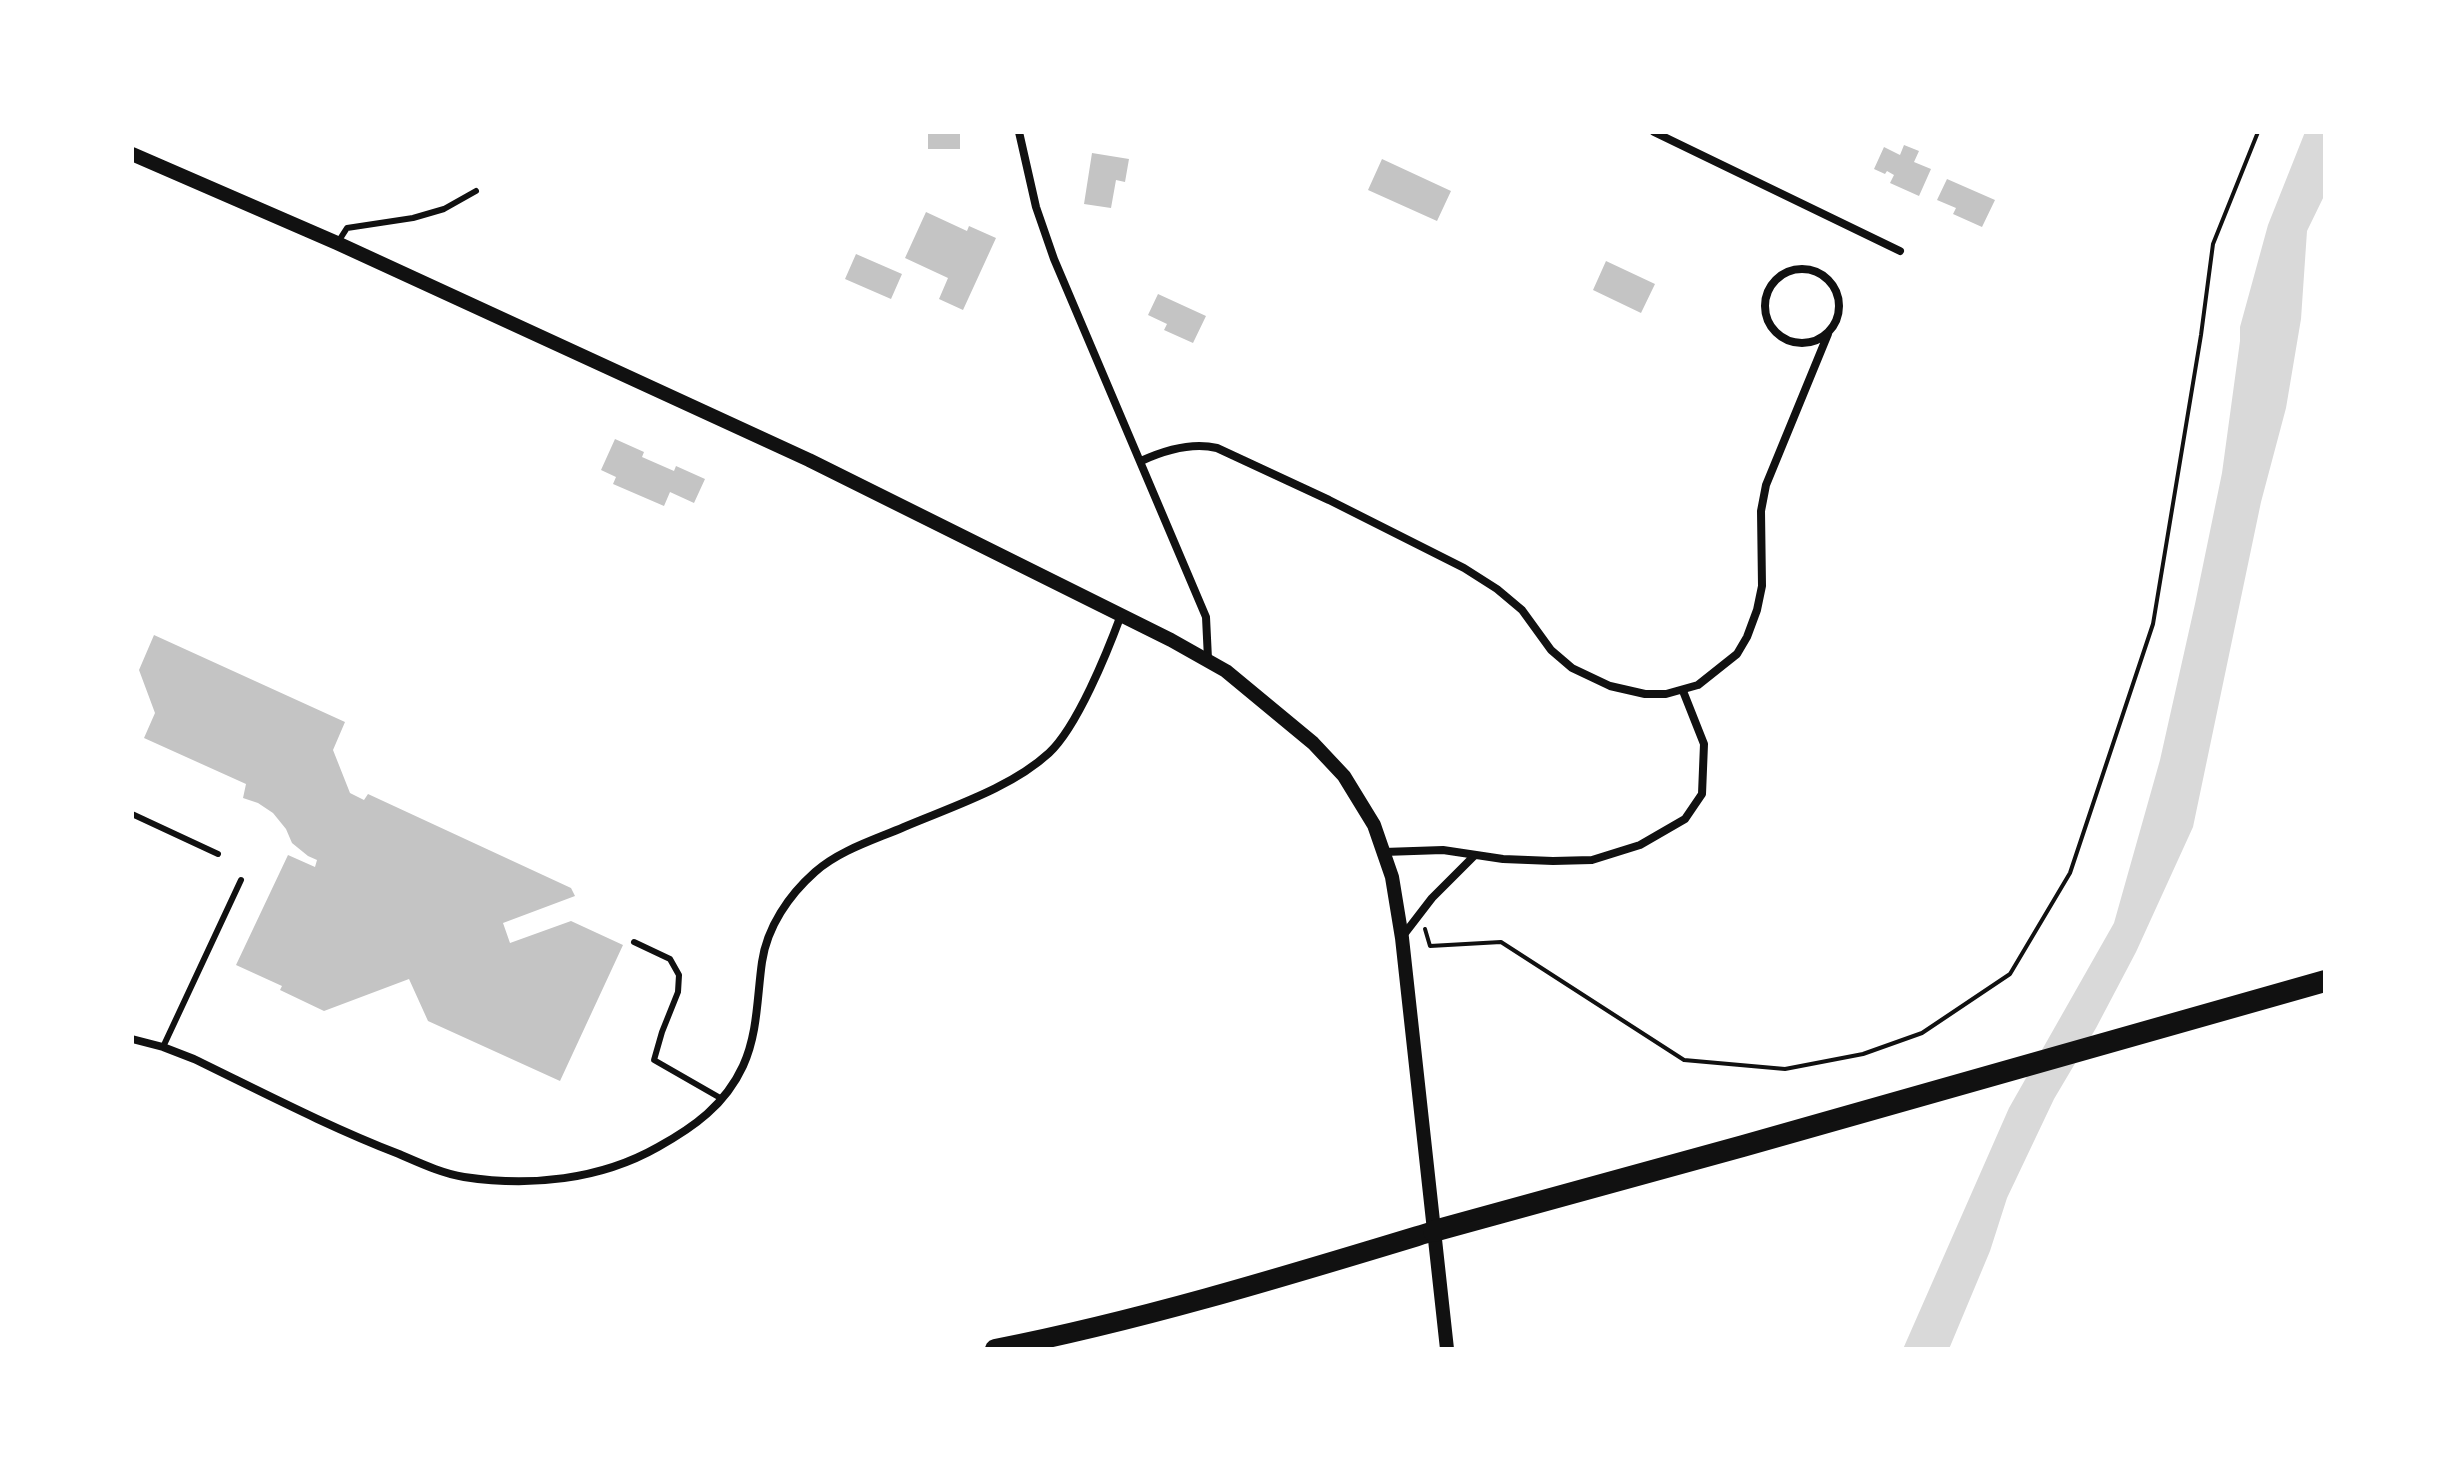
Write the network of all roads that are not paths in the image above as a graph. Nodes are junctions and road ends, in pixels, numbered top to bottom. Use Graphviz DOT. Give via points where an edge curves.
graph roads {
  1 [pos="1019,132"];
  2 [pos="1654,132"];
  3 [pos="132,154"];
  4 [pos="476,191"];
  5 [pos="337,243"];
  6 [pos="1900,251"];
  7 [pos="1828,334"];
  8 [pos="1141,461"];
  9 [pos="1121,615"];
  10 [pos="1208,659"];
  11 [pos="1683,691"];
  12 [pos="132,814"];
  13 [pos="1384,852"];
  14 [pos="218,854"];
  15 [pos="1474,856"];
  16 [pos="241,880"];
  17 [pos="1402,938"];
  18 [pos="634,942"];
  19 [pos="2325,981"];
  20 [pos="132,1039"];
  21 [pos="163,1047"];
  22 [pos="722,1099"];
  23 [pos="1434,1231"];
  24 [pos="995,1349"];
  25 [pos="1447,1349"];
  1 -- 8 [label="street" via="1049,246"];
  2 -- 6 [label="street"];
  3 -- 5 [label="street"];
  4 -- 5 [label="lane" via="413,218 347,228"];
  5 -- 9 [label="street" via="809,460"];
  7 -- 7 [label="street" via="1839,312 1828,279 1807,269 1774,282 1766,316 1780,337 1805,344"];
  7 -- 11 [label="street" via="1766,485 1762,586 1747,637 1737,654"];
  8 -- 10 [label="street" via="1206,617"];
  8 -- 11 [label="street" via="1174,449 1217,448 1464,568 1522,610 1551,650 1572,668 1625,691"];
  9 -- 10 [label="street"];
  9 -- 22 [label="street" via="1075,718 1048,754 1010,781 836,857 786,903 762,959 753,1040"];
  10 -- 13 [label="street" via="1313,743 1344,776"];
  11 -- 15 [label="street" via="1704,744 1702,794 1685,819 1640,845 1592,860"];
  12 -- 14 [label="lane"];
  13 -- 15 [label="street" via="1443,850"];
  13 -- 17 [label="street"];
  15 -- 17 [label="street"];
  16 -- 21 [label="lane"];
  17 -- 23 [label="street"];
  18 -- 22 [label="lane" via="670,959 679,975 654,1060"];
  19 -- 23 [label="highway"];
  20 -- 21 [label="street"];
  21 -- 22 [label="street" via="374,1145 463,1177 533,1181 613,1168 686,1132"];
  23 -- 24 [label="highway" via="1243,1288"];
  23 -- 25 [label="street"];
}
